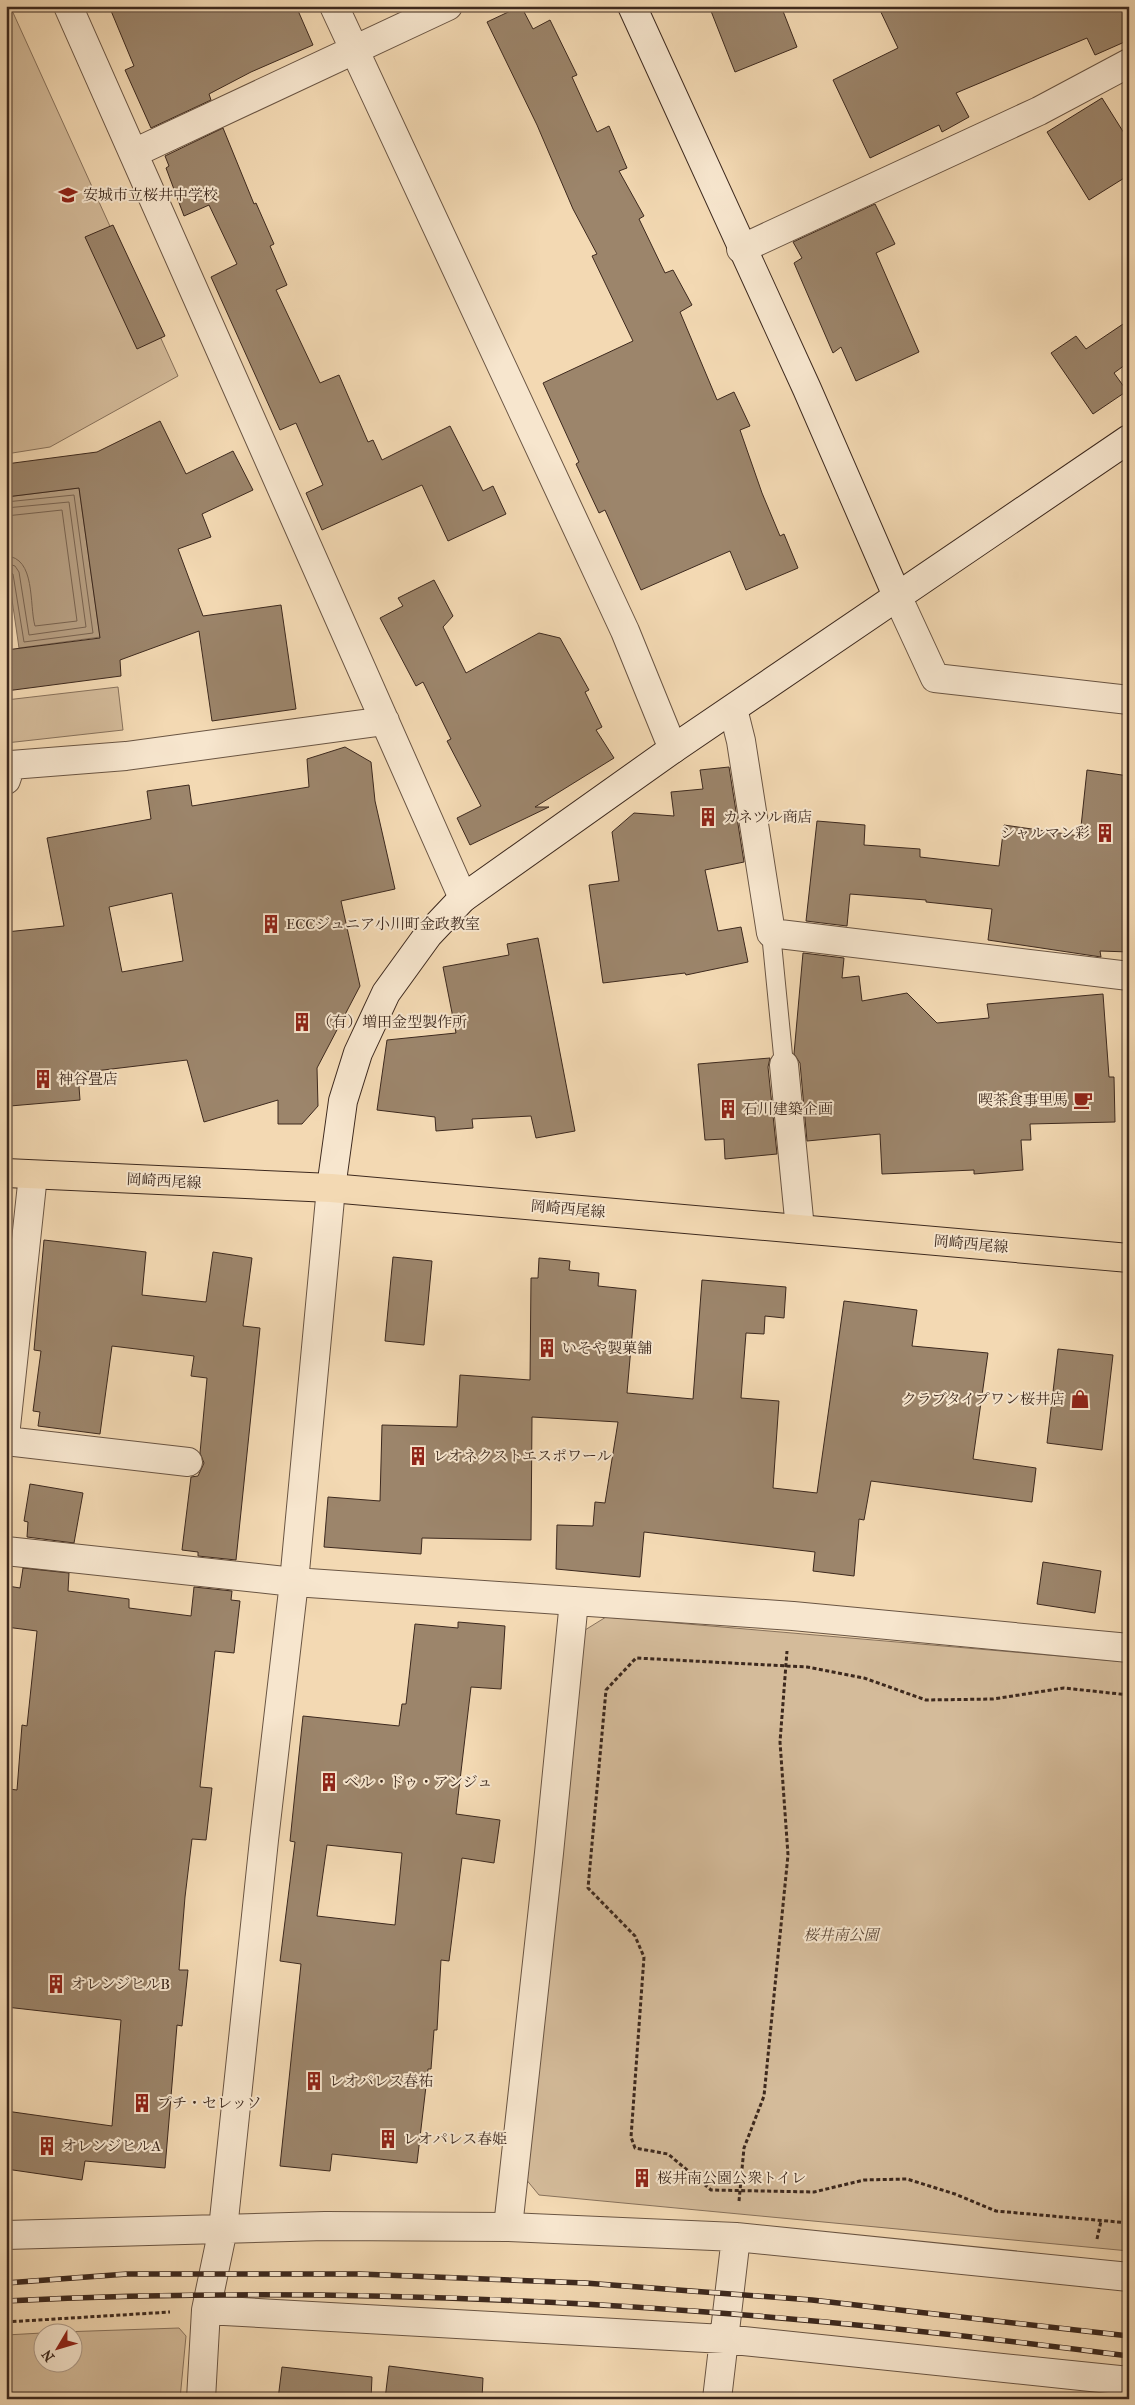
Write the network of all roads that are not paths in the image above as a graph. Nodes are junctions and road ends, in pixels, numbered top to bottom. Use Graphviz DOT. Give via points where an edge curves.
graph roads {
  1 [pos="68,6"];
  2 [pos="334,6"];
  3 [pos="448,6"];
  4 [pos="632,6"];
  5 [pos="353,49"];
  6 [pos="1129,63"];
  7 [pos="134,153"];
  8 [pos="741,249"];
  9 [pos="1129,439"];
  10 [pos="898,598"];
  11 [pos="1129,700"];
  12 [pos="733,709"];
  13 [pos="384,721"];
  14 [pos="673,749"];
  15 [pos="6,780"];
  16 [pos="463,898"];
  17 [pos="771,933"];
  18 [pos="1129,976"];
  19 [pos="784,1065"];
  20 [pos="19,1174"];
  21 [pos="331,1188"];
  22 [pos="800,1229"];
  23 [pos="1129,1258"];
  24 [pos="6,1427"];
  25 [pos="6,1441"];
  26 [pos="188,1462"];
  27 [pos="6,1551"];
  28 [pos="294,1582"];
  29 [pos="574,1601"];
  30 [pos="1129,1648"];
  31 [pos="508,2227"];
  32 [pos="223,2229"];
  33 [pos="6,2235"];
  34 [pos="736,2237"];
  35 [pos="1129,2276"];
  36 [pos="206,2310"];
  37 [pos="724,2339"];
  38 [pos="1129,2381"];
  39 [pos="201,2399"];
  40 [pos="717,2399"];
  1 -- 7 [label="street"];
  2 -- 5 [label="street"];
  3 -- 5 [label="street"];
  4 -- 8 [label="street"];
  5 -- 7 [label="street"];
  5 -- 14 [label="street" via="625,631"];
  6 -- 8 [label="street" via="1039,111"];
  7 -- 13 [label="street"];
  8 -- 10 [label="street"];
  9 -- 10 [label="street"];
  10 -- 11 [label="street" via="935,678"];
  10 -- 12 [label="street"];
  12 -- 14 [label="street"];
  12 -- 17 [label="street" via="741,741"];
  13 -- 15 [label="street" via="126,756 11,765"];
  13 -- 16 [label="street"];
  14 -- 16 [label="street"];
  16 -- 21 [label="street" via="428,935 386,994 358,1053 343,1101"];
  17 -- 18 [label="street"];
  17 -- 19 [label="lane"];
  19 -- 22 [label="street"];
  20 -- 21 [label="main road, 岡崎西尾線"];
  20 -- 24 [label="street"];
  21 -- 22 [label="main road, 岡崎西尾線"];
  21 -- 28 [label="street"];
  22 -- 23 [label="main road, 岡崎西尾線"];
  25 -- 26 [label="street"];
  27 -- 28 [label="street"];
  28 -- 29 [label="street"];
  28 -- 32 [label="street"];
  29 -- 30 [label="street" via="793,1616"];
  29 -- 31 [label="street"];
  31 -- 32 [label="street"];
  31 -- 34 [label="street"];
  32 -- 33 [label="street"];
  32 -- 36 [label="street"];
  34 -- 35 [label="street"];
  34 -- 37 [label="street"];
  36 -- 37 [label="street"];
  36 -- 39 [label="street"];
  37 -- 38 [label="street"];
  37 -- 40 [label="street"];
}
